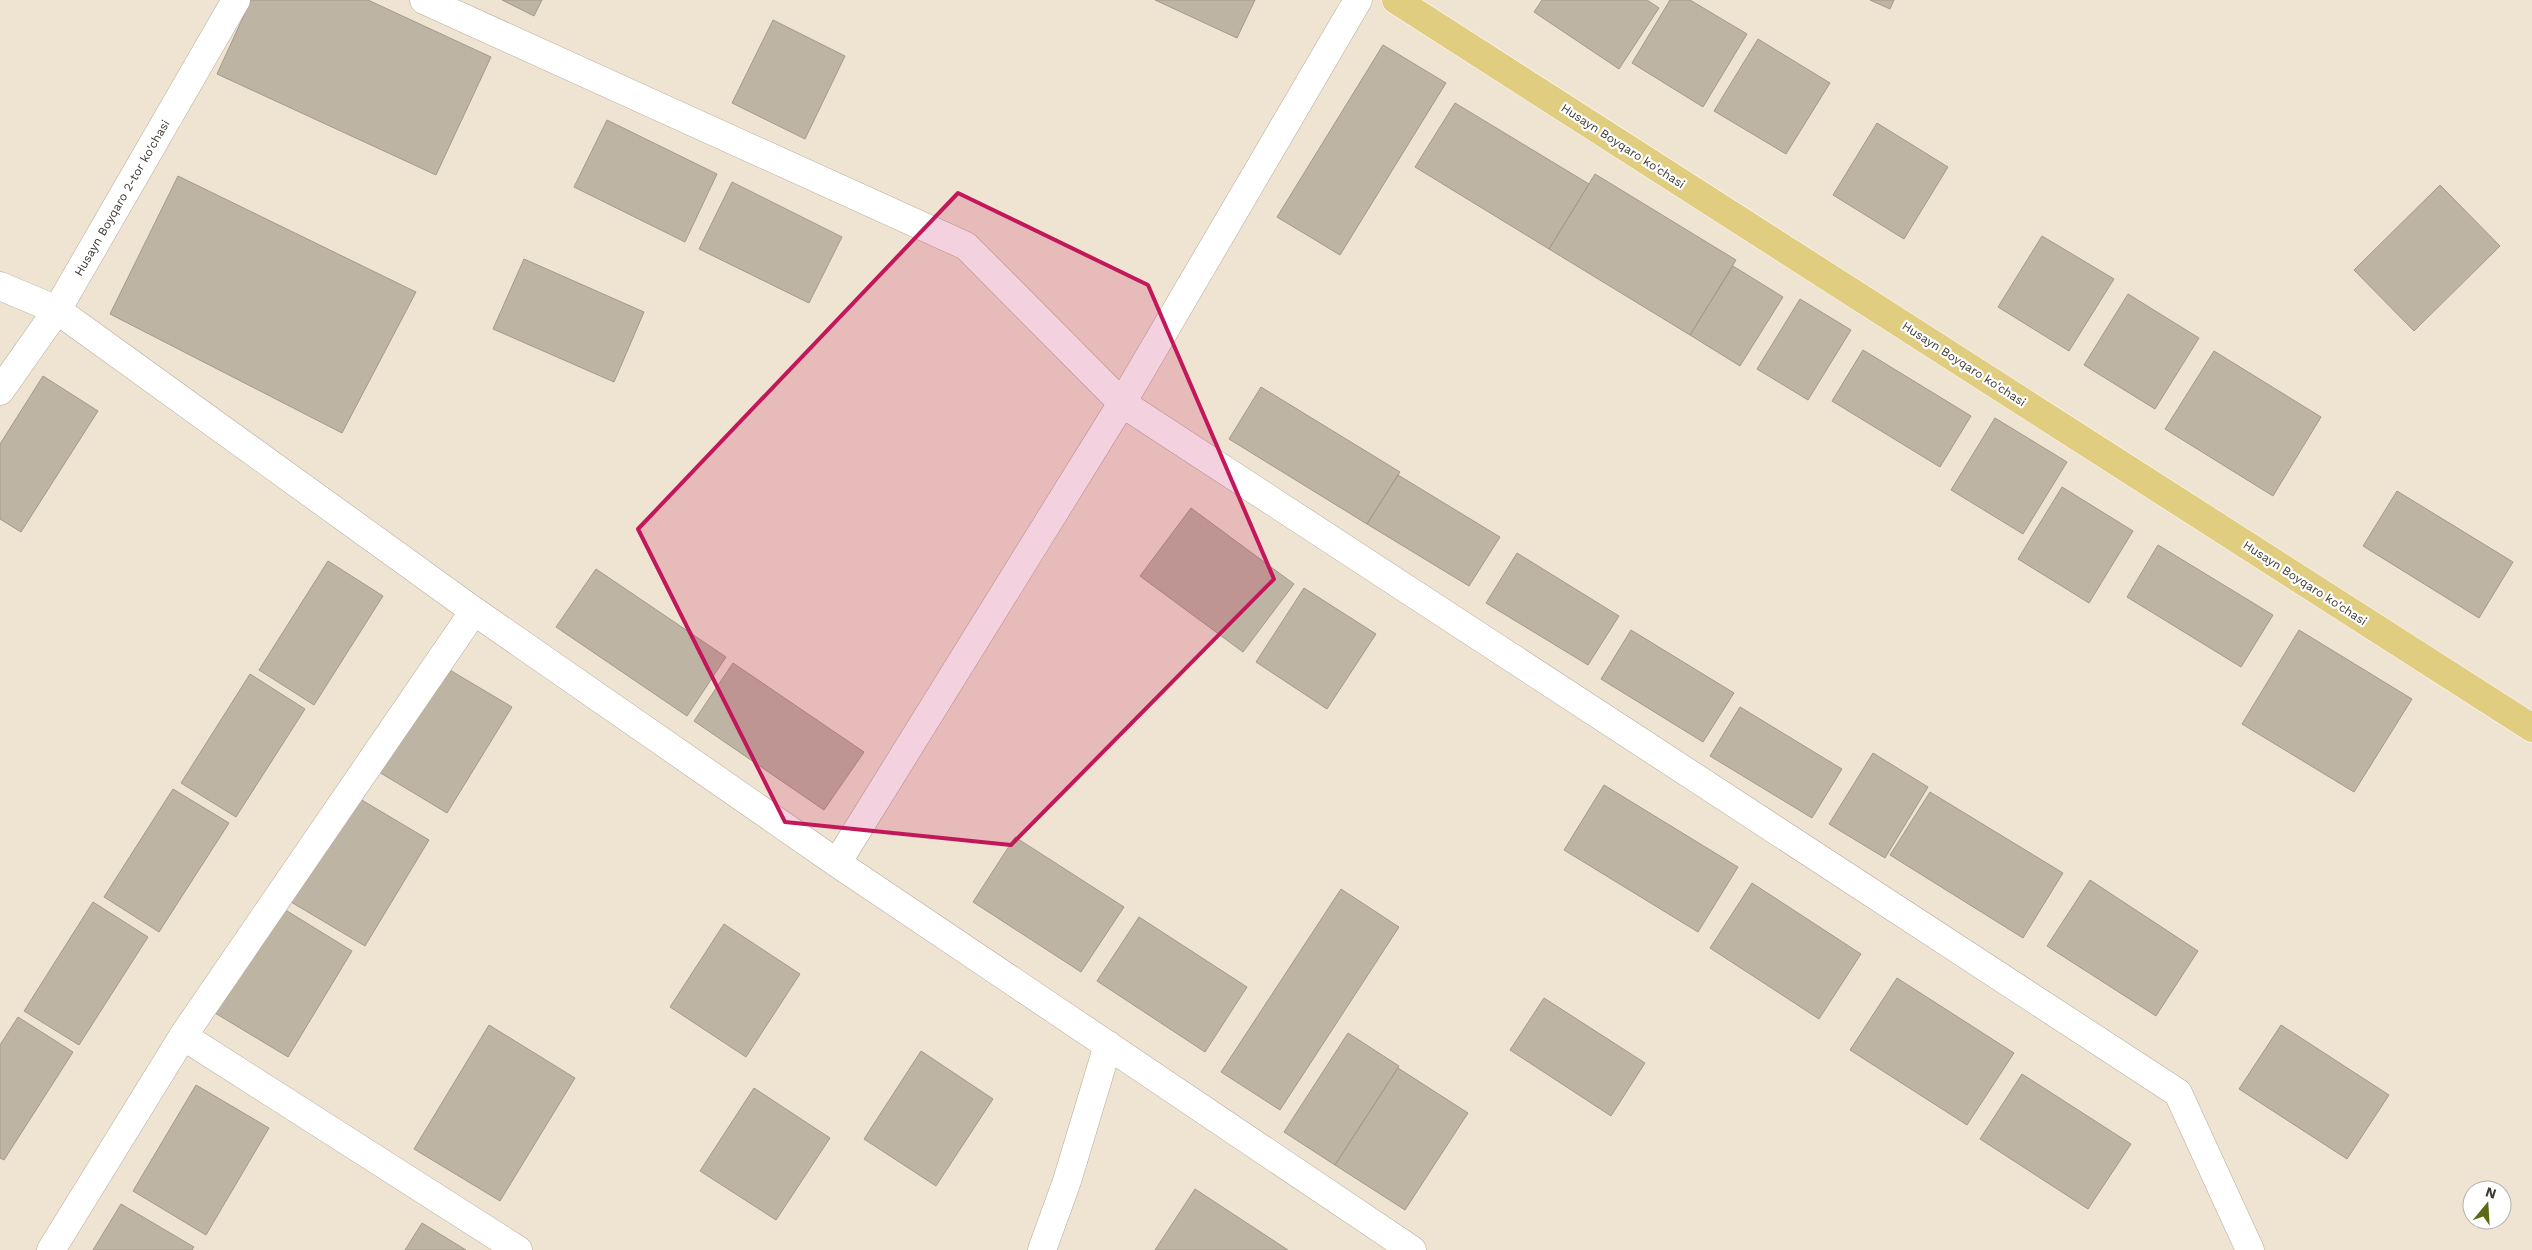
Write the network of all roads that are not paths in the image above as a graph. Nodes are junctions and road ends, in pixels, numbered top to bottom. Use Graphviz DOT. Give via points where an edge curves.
graph roads {
  1 [pos="236,0"];
  2 [pos="424,0"];
  3 [pos="1358,0"];
  4 [pos="1396,0"];
  5 [pos="0,286"];
  6 [pos="57,310"];
  7 [pos="0,391"];
  8 [pos="1122,403"];
  9 [pos="474,610"];
  10 [pos="2532,728"];
  11 [pos="837,862"];
  12 [pos="182,1036"];
  13 [pos="1108,1045"];
  14 [pos="51,1250"];
  15 [pos="518,1250"];
  16 [pos="1042,1250"];
  17 [pos="1412,1250"];
  18 [pos="2250,1250"];
  1 -- 6 [label="street, Husayn Boyqaro 2-tor ko'chasi"];
  2 -- 8 [label="street" via="966,246"];
  3 -- 8 [label="street"];
  4 -- 10 [label="main road, Husayn Boyqaro ko'chasi"];
  5 -- 6 [label="street"];
  6 -- 7 [label="street, Husayn Boyqaro 2-tor ko'chasi"];
  6 -- 9 [label="street"];
  8 -- 11 [label="street"];
  8 -- 18 [label="street" via="2178,1093"];
  9 -- 11 [label="street"];
  9 -- 12 [label="street"];
  11 -- 13 [label="street"];
  12 -- 14 [label="street"];
  12 -- 15 [label="street"];
  13 -- 16 [label="street" via="1068,1181"];
  13 -- 17 [label="street"];
}
